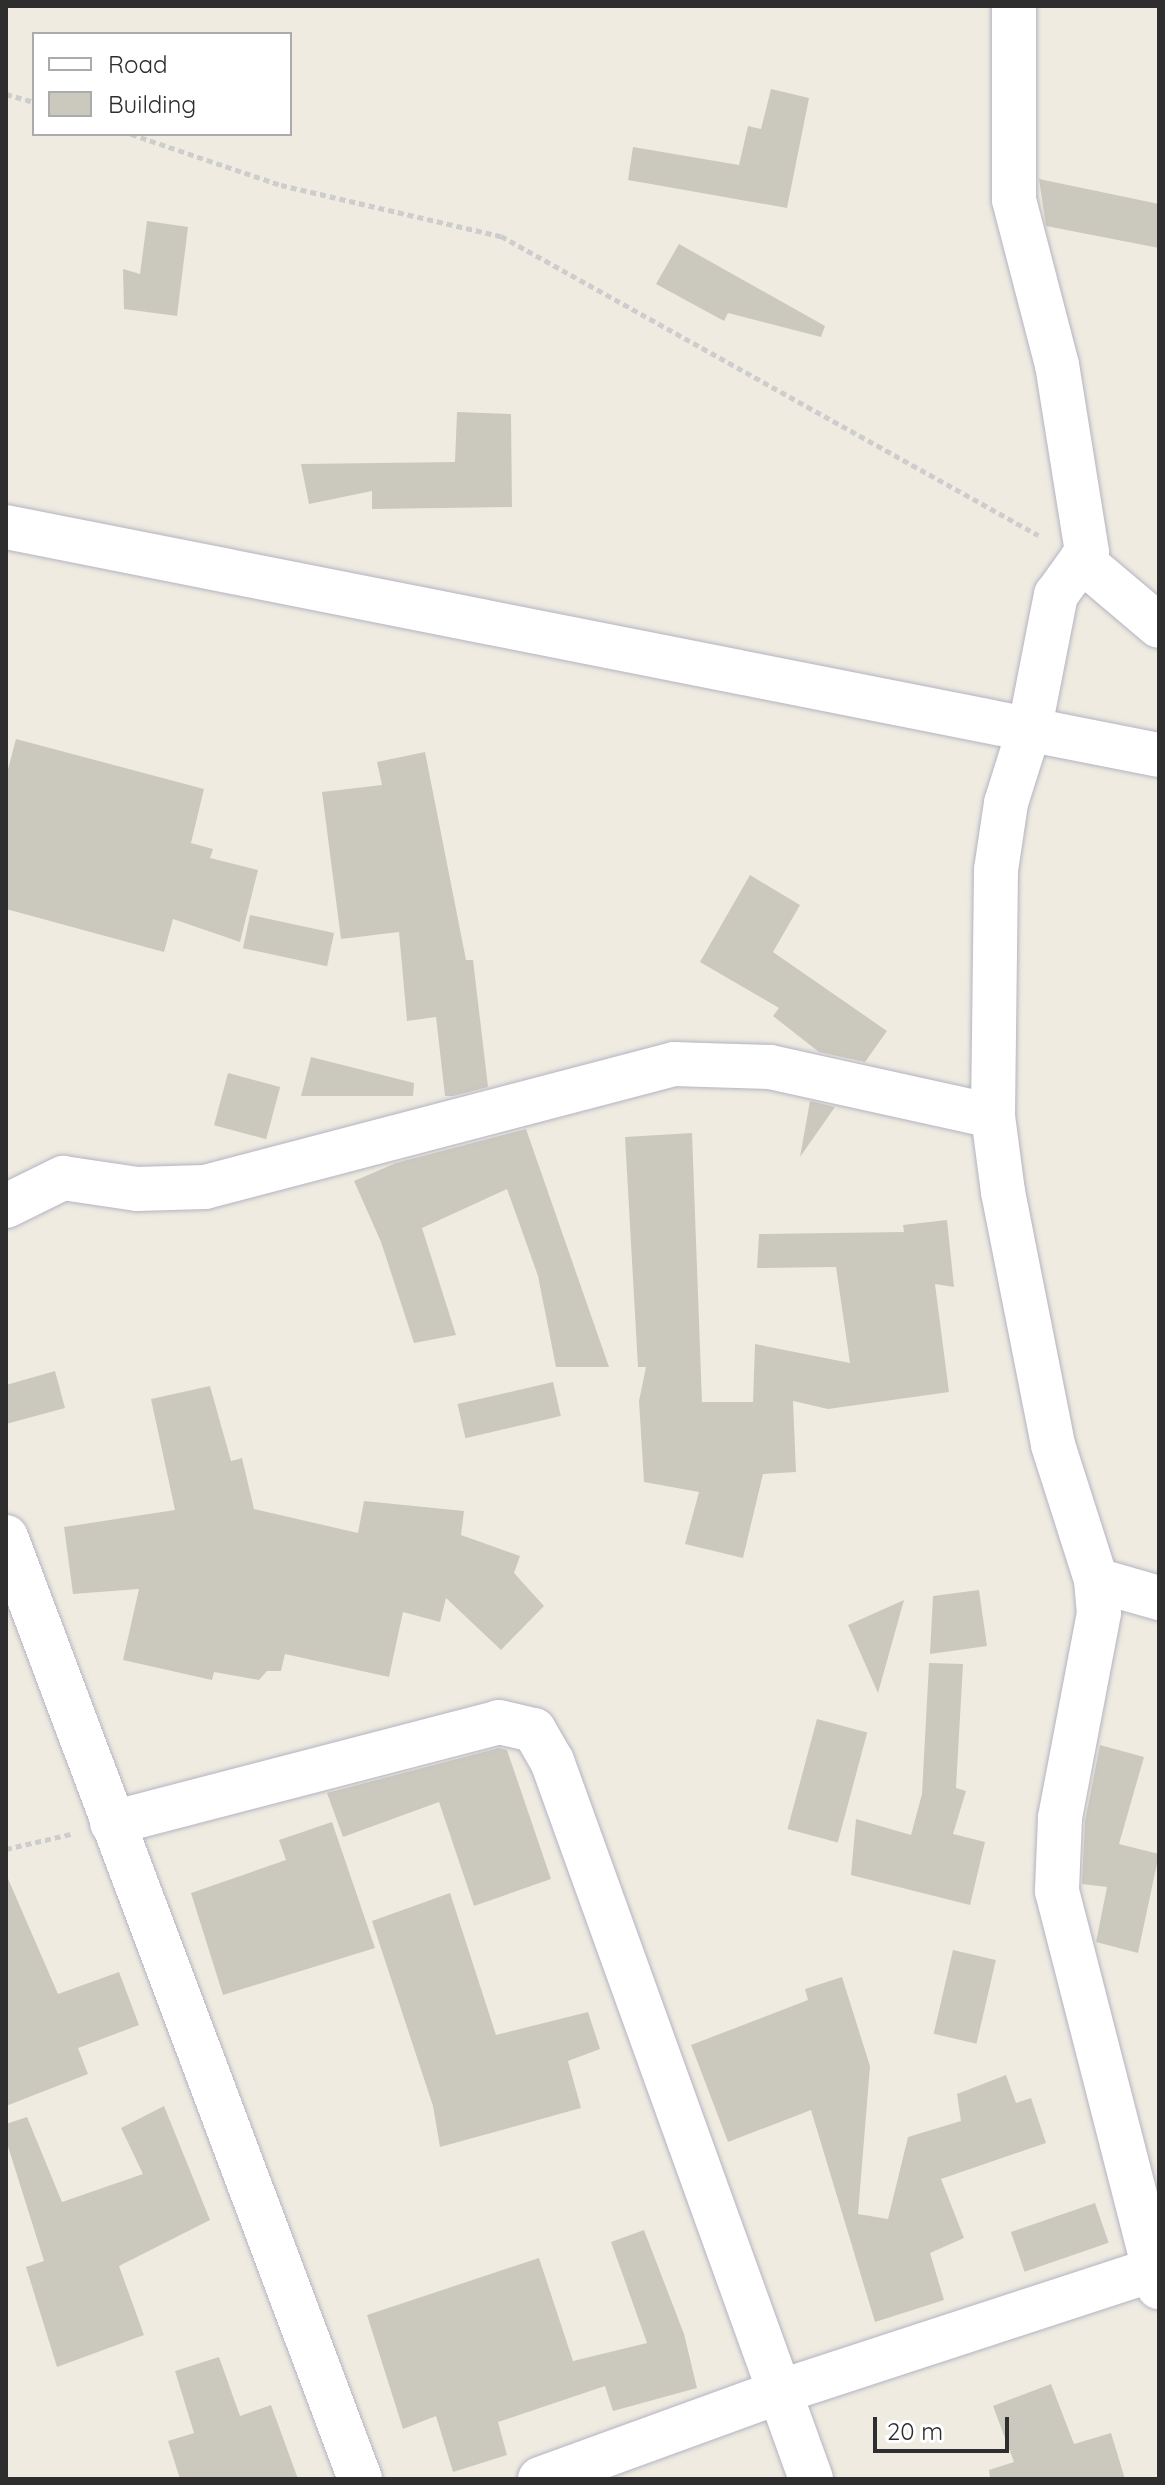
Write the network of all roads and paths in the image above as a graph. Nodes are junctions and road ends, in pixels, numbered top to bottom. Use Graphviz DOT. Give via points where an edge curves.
graph roads {
  1 [pos="1014,6"];
  2 [pos="6,94"];
  3 [pos="32,101"];
  4 [pos="137,136"];
  5 [pos="6,527"];
  6 [pos="1081,560"];
  7 [pos="1159,626"];
  8 [pos="1030,727"];
  9 [pos="1159,755"];
  10 [pos="993,1116"];
  11 [pos="6,1206"];
  12 [pos="6,1537"];
  13 [pos="1096,1580"];
  14 [pos="1159,1598"];
  15 [pos="112,1823"];
  16 [pos="6,1849"];
  17 [pos="1156,2279"];
  18 [pos="779,2392"];
  19 [pos="360,2479"];
  20 [pos="540,2479"];
  21 [pos="811,2479"];
  1 -- 6 [label="street" via="1014,200 1057,365 1085,529 1087,552"];
  2 -- 3 [label="path"];
  4 -- 6 [label="path" via="281,185 501,236"];
  5 -- 8 [label="street"];
  6 -- 7 [label="street"];
  6 -- 8 [label="street" via="1056,595"];
  8 -- 9 [label="street"];
  8 -- 10 [label="street" via="1006,803 996,870"];
  10 -- 11 [label="street" via="770,1067 674,1064 205,1187 150,1190 63,1178"];
  10 -- 13 [label="street" via="1053,1445"];
  12 -- 15 [label="street"];
  13 -- 14 [label="street"];
  13 -- 17 [label="street" via="1099,1613 1060,1818 1057,1891"];
  15 -- 16 [label="path"];
  15 -- 18 [label="street" via="499,1722 534,1730 552,1761"];
  15 -- 19 [label="street"];
  17 -- 18 [label="street"];
  18 -- 20 [label="street"];
  18 -- 21 [label="street"];
}
